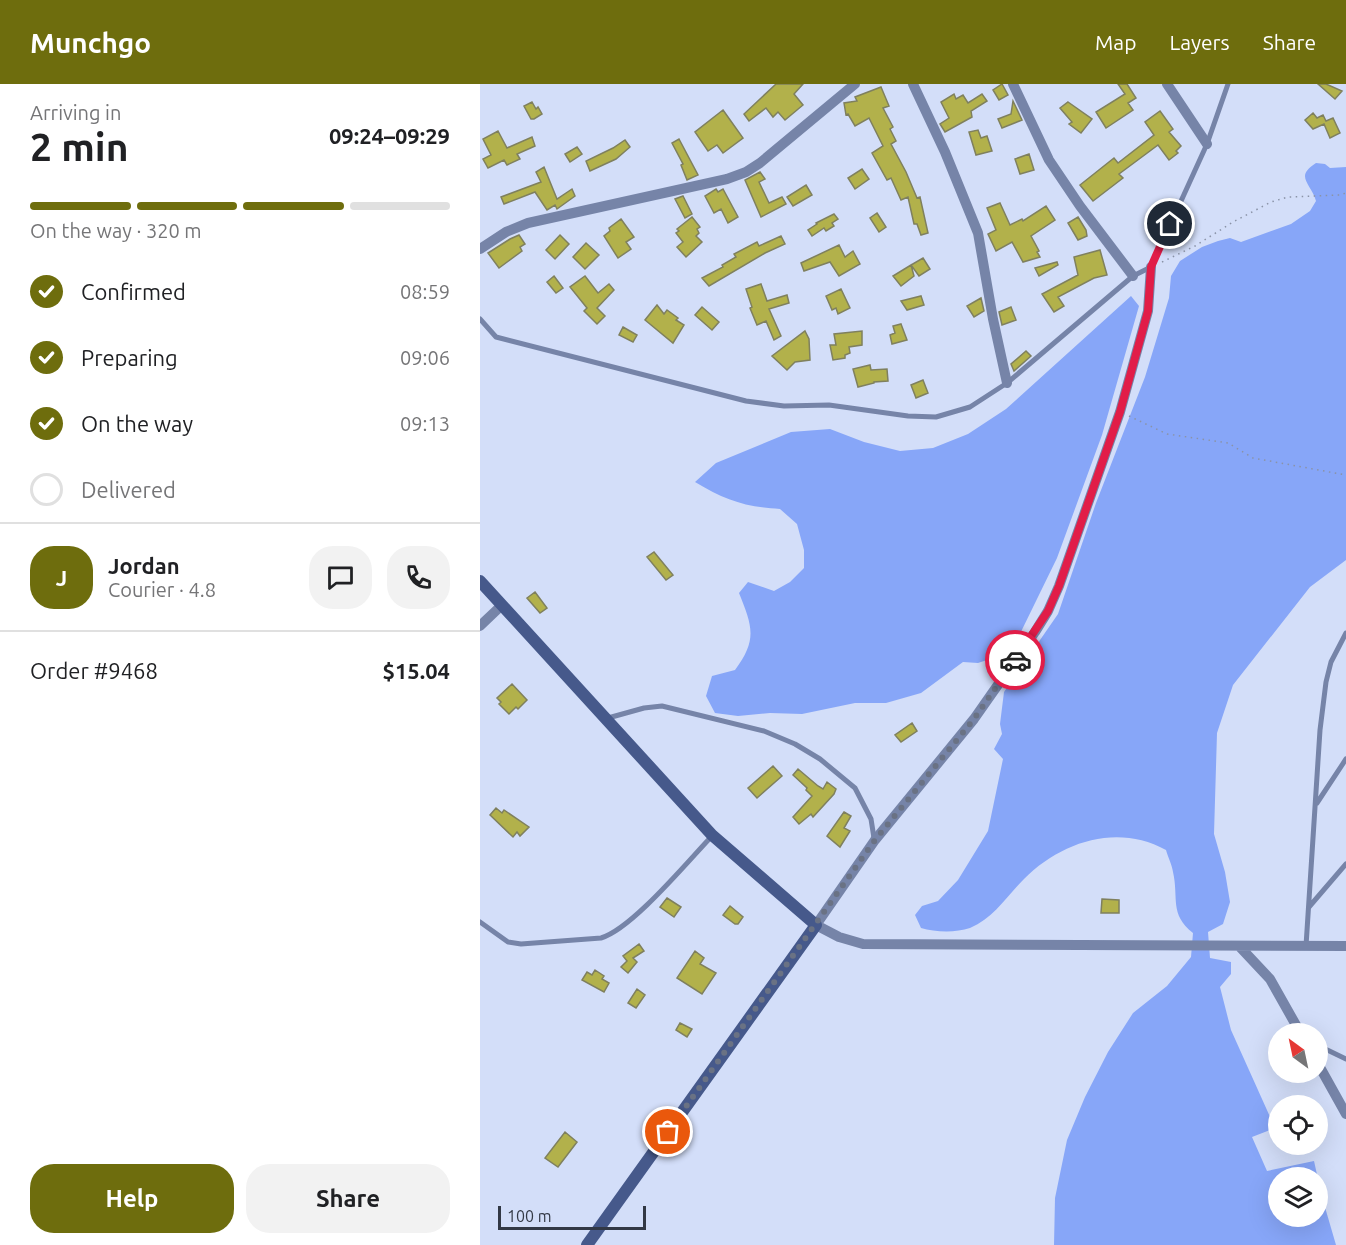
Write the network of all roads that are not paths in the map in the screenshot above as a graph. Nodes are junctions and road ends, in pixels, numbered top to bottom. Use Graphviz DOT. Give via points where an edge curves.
graph roads {
  1 [pos="855,84"];
  2 [pos="912,84"];
  3 [pos="1013,84"];
  4 [pos="1167,84"];
  5 [pos="1228,84"];
  6 [pos="1207,144"];
  7 [pos="480,249"];
  8 [pos="1151,267"];
  9 [pos="1133,276"];
  10 [pos="480,320"];
  11 [pos="1007,383"];
  12 [pos="480,581"];
  13 [pos="502,605"];
  14 [pos="480,626"];
  15 [pos="1346,633"];
  16 [pos="606,719"];
  17 [pos="1346,759"];
  18 [pos="1316,804"];
  19 [pos="712,835"];
  20 [pos="875,840"];
  21 [pos="1346,864"];
  22 [pos="1308,908"];
  23 [pos="480,922"];
  24 [pos="816,925"];
  25 [pos="1306,946"];
  26 [pos="1346,946"];
  27 [pos="1240,947"];
  28 [pos="1295,1023"];
  29 [pos="1328,1050"];
  30 [pos="1346,1059"];
  31 [pos="1328,1082"];
  32 [pos="1346,1114"];
  33 [pos="587,1245"];
  1 -- 7 [label="street" via="746,172 528,223"];
  2 -- 11 [label="street" via="978,233"];
  3 -- 9 [label="street" via="1049,160"];
  4 -- 6 [label="street"];
  5 -- 6 [label="lane"];
  6 -- 8 [label="lane"];
  8 -- 9 [label="lane"];
  8 -- 20 [label="street" via="1148,311 1120,412 1048,611 974,719"];
  9 -- 11 [label="lane"];
  10 -- 11 [label="lane" via="496,337 746,401 784,406 829,405 936,417 970,407"];
  12 -- 13 [label="main road"];
  13 -- 14 [label="street"];
  13 -- 16 [label="main road"];
  15 -- 18 [label="lane" via="1326,682"];
  16 -- 19 [label="main road"];
  16 -- 20 [label="lane" via="662,706 764,731 795,744 855,788 871,819"];
  17 -- 18 [label="lane"];
  18 -- 22 [label="lane"];
  19 -- 23 [label="lane" via="612,935 521,944 508,942"];
  19 -- 24 [label="main road"];
  20 -- 24 [label="street"];
  21 -- 22 [label="lane"];
  22 -- 25 [label="lane"];
  24 -- 27 [label="street" via="863,944"];
  24 -- 33 [label="main road"];
  25 -- 26 [label="street"];
  25 -- 27 [label="street"];
  27 -- 28 [label="street" via="1270,979"];
  29 -- 30 [label="lane"];
  31 -- 32 [label="street"];
}
